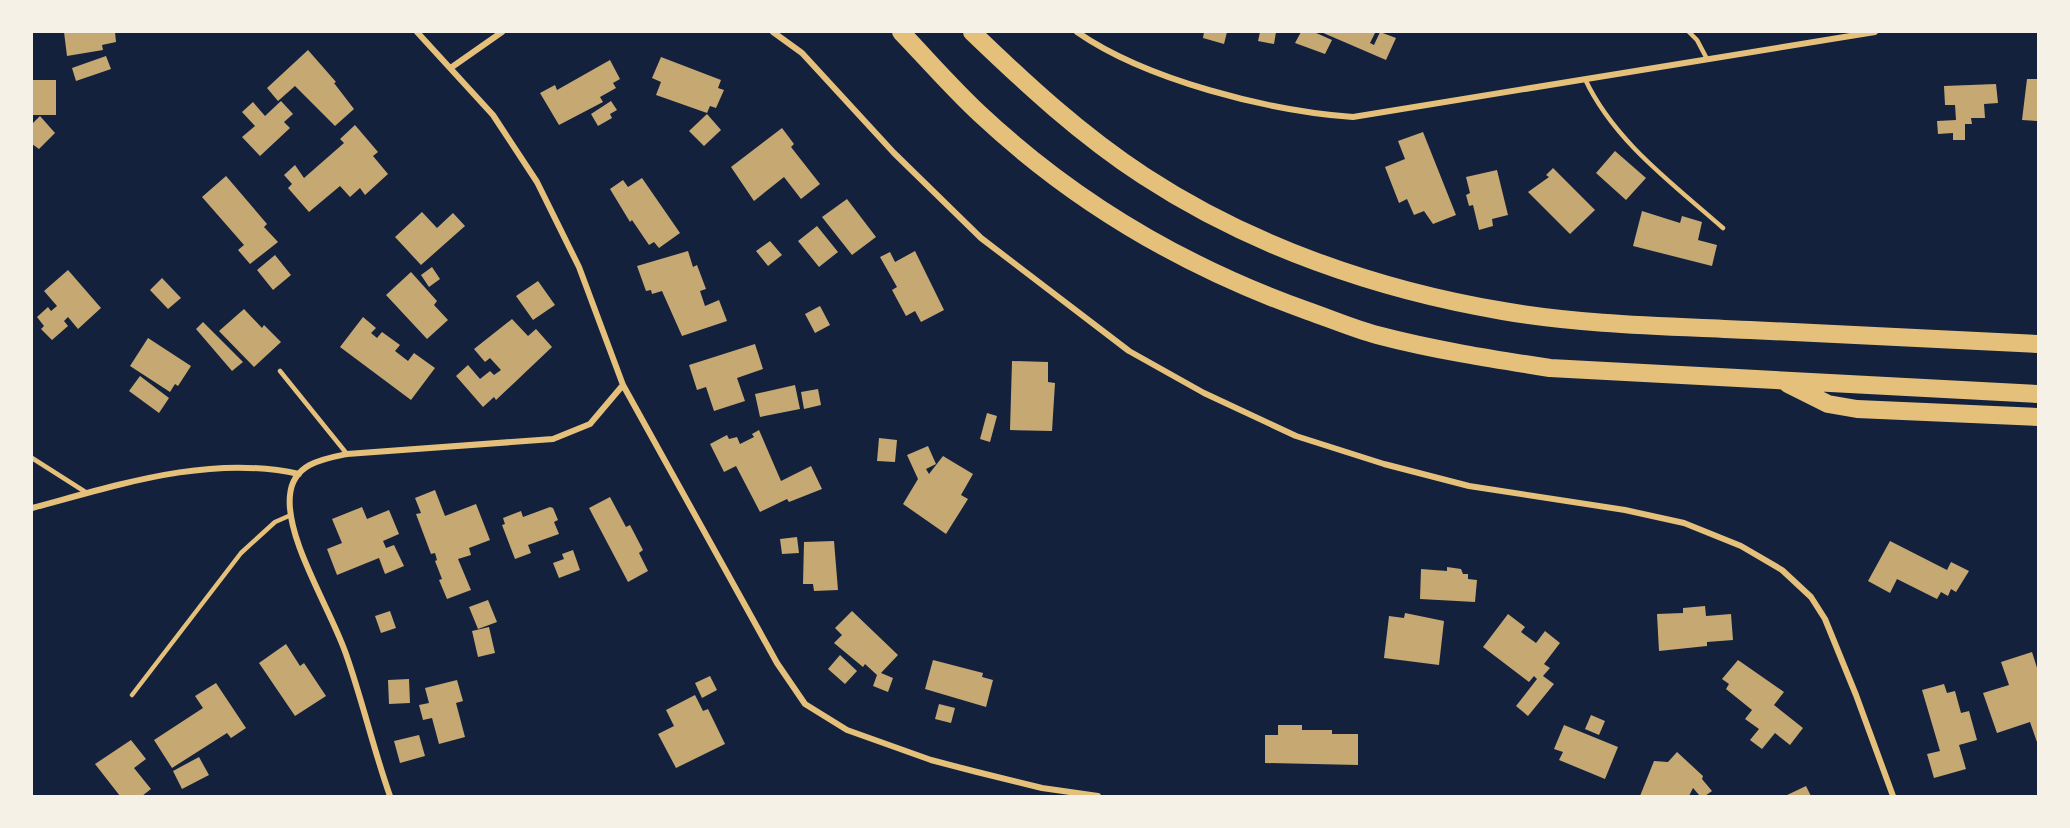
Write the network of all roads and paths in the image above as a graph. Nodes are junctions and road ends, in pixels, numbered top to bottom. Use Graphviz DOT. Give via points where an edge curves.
graph roads {
  1 [pos="417,32"];
  2 [pos="502,32"];
  3 [pos="773,32"];
  4 [pos="902,32"];
  5 [pos="972,32"];
  6 [pos="1077,32"];
  7 [pos="1689,32"];
  8 [pos="1875,32"];
  9 [pos="1706,57"];
  10 [pos="452,67"];
  11 [pos="1585,79"];
  12 [pos="1723,228"];
  13 [pos="2038,335"];
  14 [pos="1915,339"];
  15 [pos="2038,344"];
  16 [pos="280,371"];
  17 [pos="1785,382"];
  18 [pos="623,385"];
  19 [pos="2038,394"];
  20 [pos="2038,417"];
  21 [pos="347,454"];
  22 [pos="32,458"];
  23 [pos="299,474"];
  24 [pos="87,493"];
  25 [pos="32,508"];
  26 [pos="291,515"];
  27 [pos="132,695"];
  28 [pos="390,796"];
  29 [pos="1098,796"];
  30 [pos="1893,796"];
  1 -- 10 [label="street"];
  2 -- 10 [label="street"];
  3 -- 30 [label="street" via="802,53 894,153 981,238 1129,351 1204,393 1296,436 1384,464 1469,486 1625,510 1684,524 1741,546 1782,570 1811,597 1825,618"];
  4 -- 17 [label="highway" via="980,114 1099,207 1185,260 1275,299 1375,334 1551,369"];
  5 -- 14 [label="highway" via="1085,135 1146,177 1290,251 1364,279 1436,299 1541,316"];
  6 -- 11 [label="street" via="1161,75 1323,115 1387,113"];
  7 -- 9 [label="lane"];
  8 -- 9 [label="street"];
  9 -- 11 [label="street"];
  10 -- 18 [label="street" via="493,115 537,182 579,267"];
  11 -- 12 [label="lane" via="1597,105 1626,139"];
  13 -- 14 [label="highway"];
  14 -- 15 [label="highway"];
  16 -- 21 [label="lane"];
  17 -- 19 [label="highway"];
  17 -- 20 [label="highway" via="1828,404 1857,409"];
  18 -- 21 [label="street" via="590,424 554,439"];
  18 -- 29 [label="street" via="777,663 805,704 847,730 931,760 1042,789"];
  21 -- 23 [label="street" via="320,459 305,466"];
  22 -- 24 [label="lane"];
  23 -- 24 [label="street" via="244,466 203,468"];
  23 -- 26 [label="street" via="290,495"];
  24 -- 25 [label="street"];
  26 -- 27 [label="lane" via="275,522 242,553"];
  26 -- 28 [label="street" via="347,656"];
}
